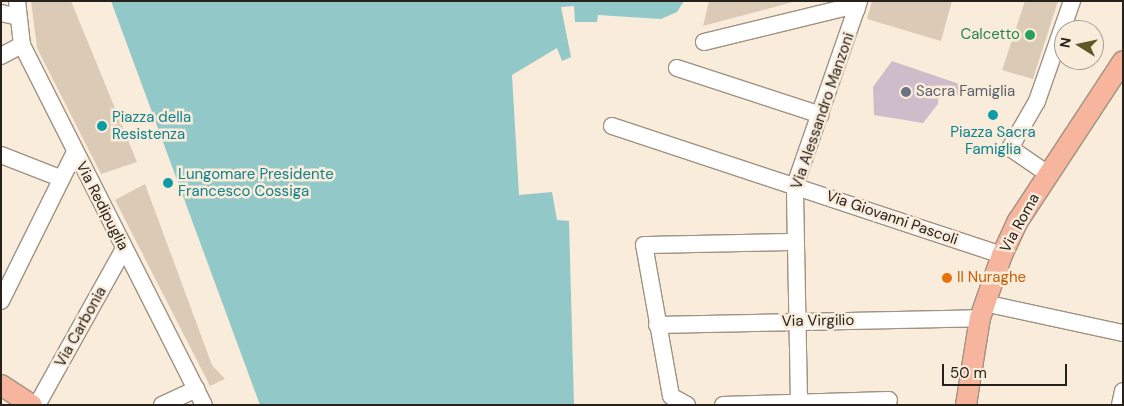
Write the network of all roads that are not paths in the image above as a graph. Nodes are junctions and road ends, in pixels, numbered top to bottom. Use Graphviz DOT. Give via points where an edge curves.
graph roads {
  1 [pos="1072,1"];
  2 [pos="858,5"];
  3 [pos="17,9"];
  4 [pos="1,13"];
  5 [pos="704,42"];
  6 [pos="22,45"];
  7 [pos="1,56"];
  8 [pos="1123,61"];
  9 [pos="677,68"];
  10 [pos="821,115"];
  11 [pos="612,126"];
  12 [pos="75,152"];
  13 [pos="1,155"];
  14 [pos="1048,174"];
  15 [pos="60,178"];
  16 [pos="795,185"];
  17 [pos="793,242"];
  18 [pos="124,249"];
  19 [pos="1002,255"];
  20 [pos="1,301"];
  21 [pos="982,310"];
  22 [pos="796,321"];
  23 [pos="656,325"];
  24 [pos="1123,333"];
  25 [pos="1,385"];
  26 [pos="196,389"];
  27 [pos="1123,391"];
  28 [pos="889,400"];
  29 [pos="799,401"];
  30 [pos="817,403"];
  31 [pos="32,405"];
  32 [pos="38,405"];
  33 [pos="162,405"];
  34 [pos="204,405"];
  35 [pos="687,405"];
  36 [pos="723,405"];
  37 [pos="966,405"];
  38 [pos="1120,405"];
  1 -- 14 [label="street" via="1037,102 1010,148"];
  2 -- 5 [label="street"];
  2 -- 10 [label="street, Via Alessandro Manzoni"];
  3 -- 4 [label="street"];
  3 -- 6 [label="street, Via Redipuglia"];
  6 -- 7 [label="street"];
  6 -- 12 [label="street, Via Redipuglia"];
  8 -- 14 [label="main road, Via Roma"];
  9 -- 10 [label="street"];
  10 -- 16 [label="street, Via Alessandro Manzoni"];
  11 -- 16 [label="street, Via Giovanni Pascoli"];
  12 -- 15 [label="street"];
  12 -- 18 [label="street, Via Redipuglia"];
  13 -- 15 [label="street"];
  14 -- 19 [label="main road, Via Roma"];
  15 -- 20 [label="street"];
  16 -- 17 [label="street, Via Alessandro Manzoni"];
  16 -- 19 [label="street, Via Giovanni Pascoli"];
  17 -- 22 [label="street, Via Alessandro Manzoni"];
  17 -- 23 [label="street" via="644,245"];
  18 -- 26 [label="street, Via Redipuglia"];
  18 -- 32 [label="street, Via Carbonia"];
  19 -- 21 [label="main road, Via Roma"];
  21 -- 22 [label="street, Via Virgilio"];
  21 -- 24 [label="street, Via Virgilio"];
  21 -- 37 [label="main road, Via Roma"];
  22 -- 23 [label="street, Via Virgilio"];
  22 -- 29 [label="street, Via Alessandro Manzoni"];
  23 -- 35 [label="street" via="671,396"];
  25 -- 31 [label="main road"];
  26 -- 33 [label="street"];
  26 -- 34 [label="street, Via Redipuglia"];
  27 -- 38 [label="street"];
  28 -- 30 [label="street"];
  29 -- 30 [label="street"];
  29 -- 36 [label="street"];
}
